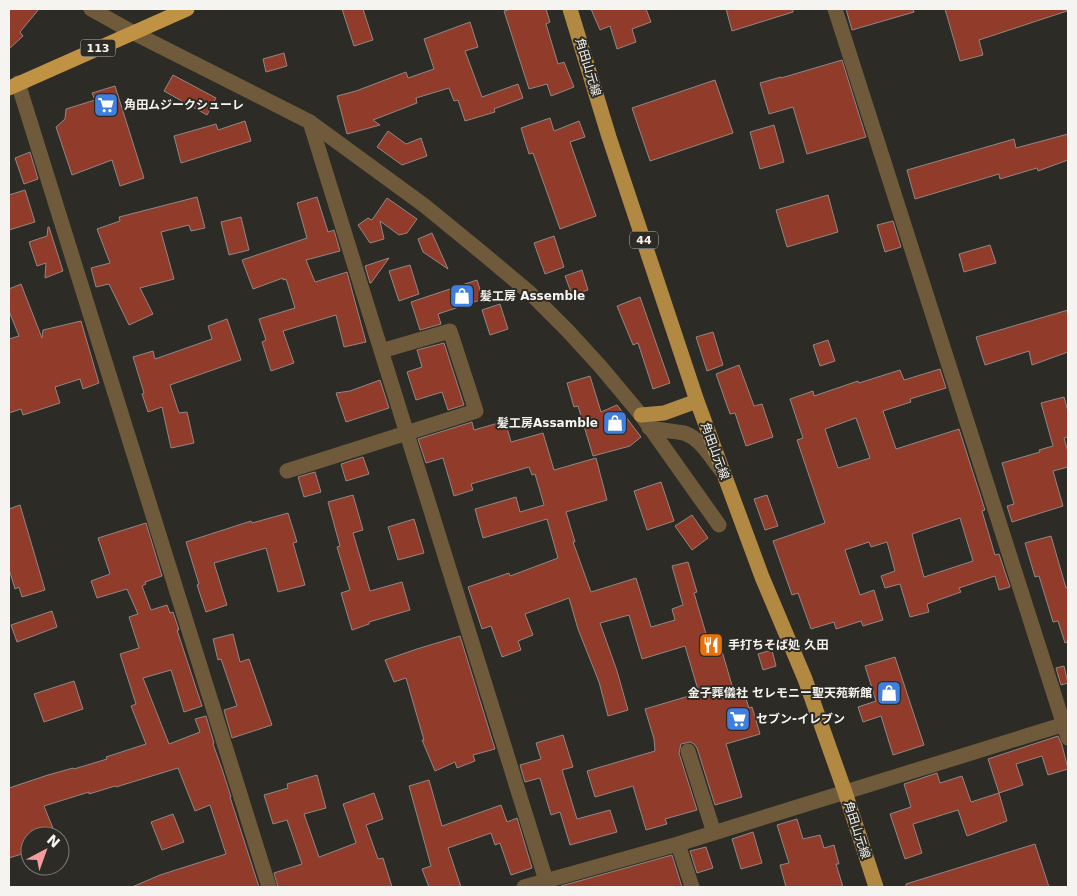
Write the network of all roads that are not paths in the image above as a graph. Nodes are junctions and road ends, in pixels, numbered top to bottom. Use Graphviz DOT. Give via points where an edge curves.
graph roads {
  1 [pos="91,9"];
  2 [pos="187,9"];
  3 [pos="570,9"];
  4 [pos="836,9"];
  5 [pos="134,33"];
  6 [pos="13,86"];
  7 [pos="310,122"];
  8 [pos="381,351"];
  9 [pos="697,401"];
  10 [pos="640,415"];
  11 [pos="649,428"];
  12 [pos="406,433"];
  13 [pos="721,470"];
  14 [pos="287,471"];
  15 [pos="718,525"];
  16 [pos="1067,728"];
  17 [pos="688,751"];
  18 [pos="845,792"];
  19 [pos="714,833"];
  20 [pos="678,844"];
  21 [pos="547,884"];
  22 [pos="269,887"];
  23 [pos="524,887"];
  24 [pos="692,887"];
  25 [pos="876,887"];
  1 -- 5 [label="street"];
  2 -- 5 [label="highway, 113"];
  3 -- 9 [label="main road, 角田山元線 / 44"];
  4 -- 16 [label="street"];
  5 -- 6 [label="highway, 113"];
  5 -- 7 [label="street"];
  6 -- 22 [label="street" via="60,222"];
  7 -- 8 [label="street"];
  7 -- 10 [label="street" via="425,206 530,293 575,338"];
  8 -- 12 [label="street"];
  8 -- 12 [label="street" via="450,331 476,410"];
  9 -- 10 [label="main road" via="664,413"];
  9 -- 13 [label="main road, 角田山元線 / 44"];
  10 -- 11 [label="street"];
  11 -- 13 [label="street" via="684,433 694,438"];
  11 -- 15 [label="street"];
  12 -- 14 [label="street"];
  12 -- 21 [label="street"];
  13 -- 18 [label="main road, 角田山元線 / 44" via="805,679"];
  16 -- 18 [label="street"];
  17 -- 19 [label="street"];
  18 -- 19 [label="street"];
  18 -- 25 [label="main road, 角田山元線 / 44"];
  19 -- 20 [label="street"];
  20 -- 21 [label="street"];
  20 -- 24 [label="street"];
  21 -- 23 [label="street"];
}
